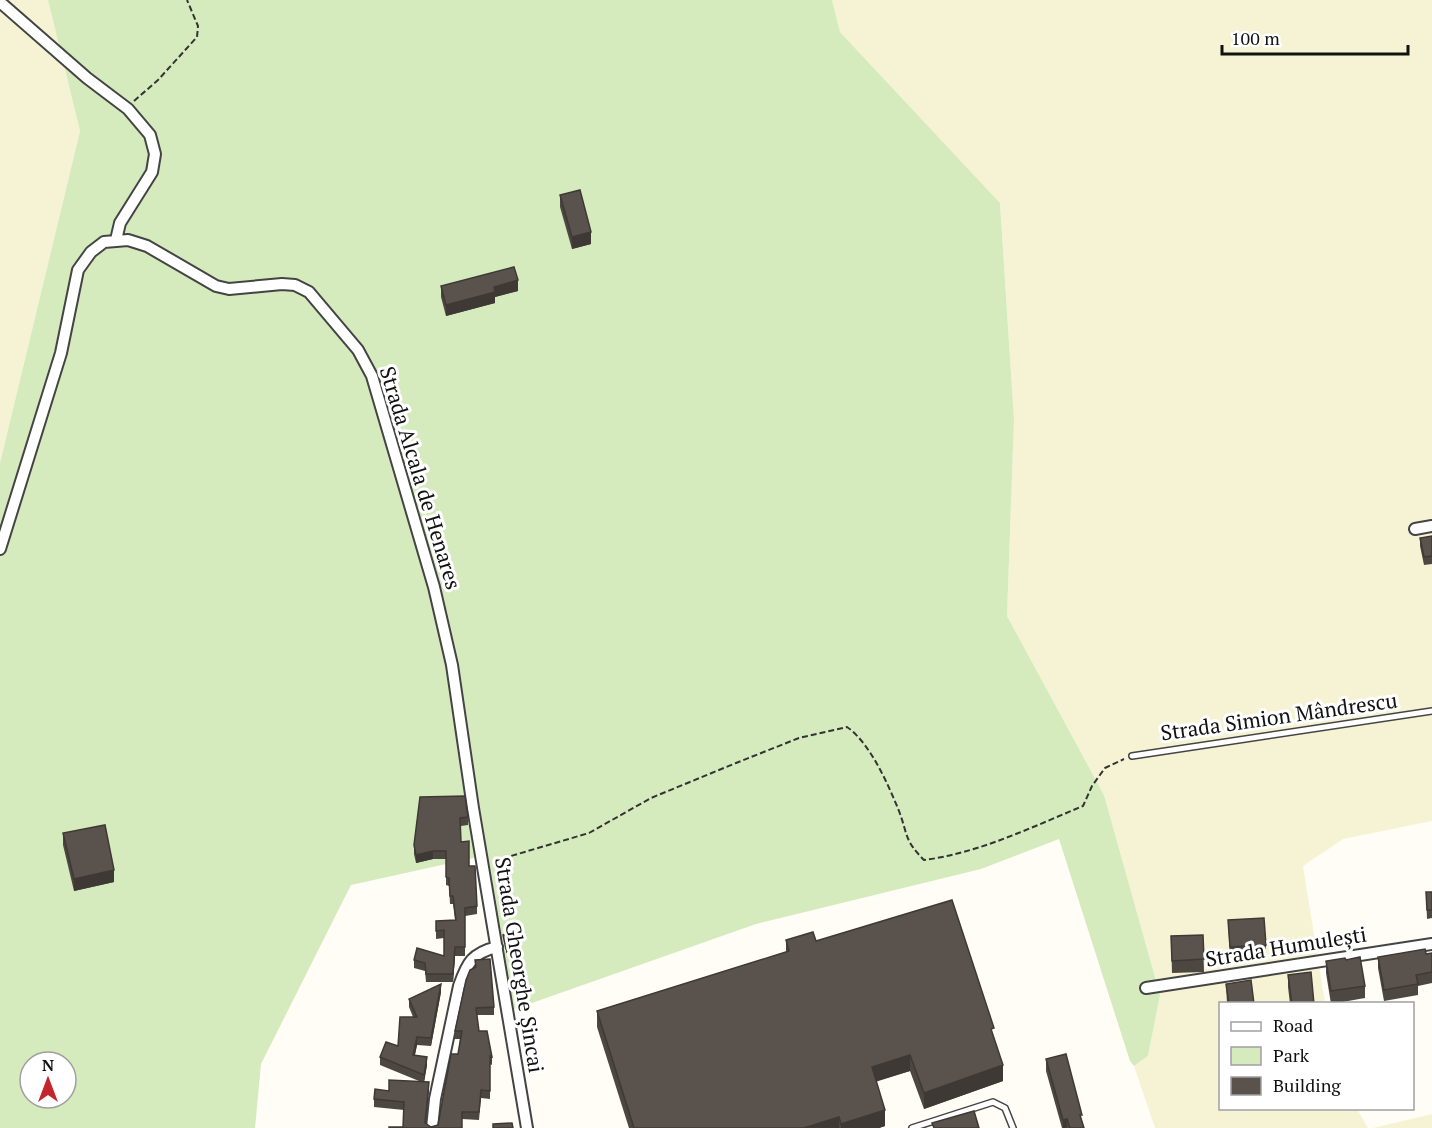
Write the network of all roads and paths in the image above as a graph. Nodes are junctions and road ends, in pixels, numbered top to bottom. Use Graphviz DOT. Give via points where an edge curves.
graph roads {
  1 [pos="187,0"];
  2 [pos="0,2"];
  3 [pos="128,109"];
  4 [pos="116,240"];
  5 [pos="1432,526"];
  6 [pos="1415,529"];
  7 [pos="0,549"];
  8 [pos="1432,711"];
  9 [pos="1132,756"];
  10 [pos="473,808"];
  11 [pos="483,864"];
  12 [pos="1432,944"];
  13 [pos="497,947"];
  14 [pos="1146,988"];
  15 [pos="432,1128"];
  16 [pos="527,1128"];
  17 [pos="912,1128"];
  18 [pos="1013,1128"];
  1 -- 3 [label="path" via="198,26 197,37"];
  2 -- 3 [label="street"];
  3 -- 4 [label="street" via="150,135 155,154 152,172 124,215"];
  4 -- 7 [label="street" via="104,242 91,252 78,270 61,353"];
  4 -- 10 [label="street, Strada Alcala de Henares" via="147,246 216,286 229,289 295,285 309,292 357,350 372,376 434,587 452,665"];
  5 -- 6 [label="street"];
  8 -- 9 [label="lane, Strada Simion Mândrescu"];
  9 -- 11 [label="path" via="1105,768 1083,807 989,843 924,860 909,844 899,811 875,761 847,727 799,738 736,763 651,798 589,833"];
  10 -- 11 [label="street, Strada Gheorghe Șincai"];
  11 -- 13 [label="street, Strada Gheorghe Șincai"];
  12 -- 14 [label="street, Strada Humulești"];
  13 -- 15 [label="street" via="483,950 465,968"];
  13 -- 16 [label="street, Strada Gheorghe Șincai"];
  17 -- 18 [label="lane" via="993,1102 1005,1108"];
}
